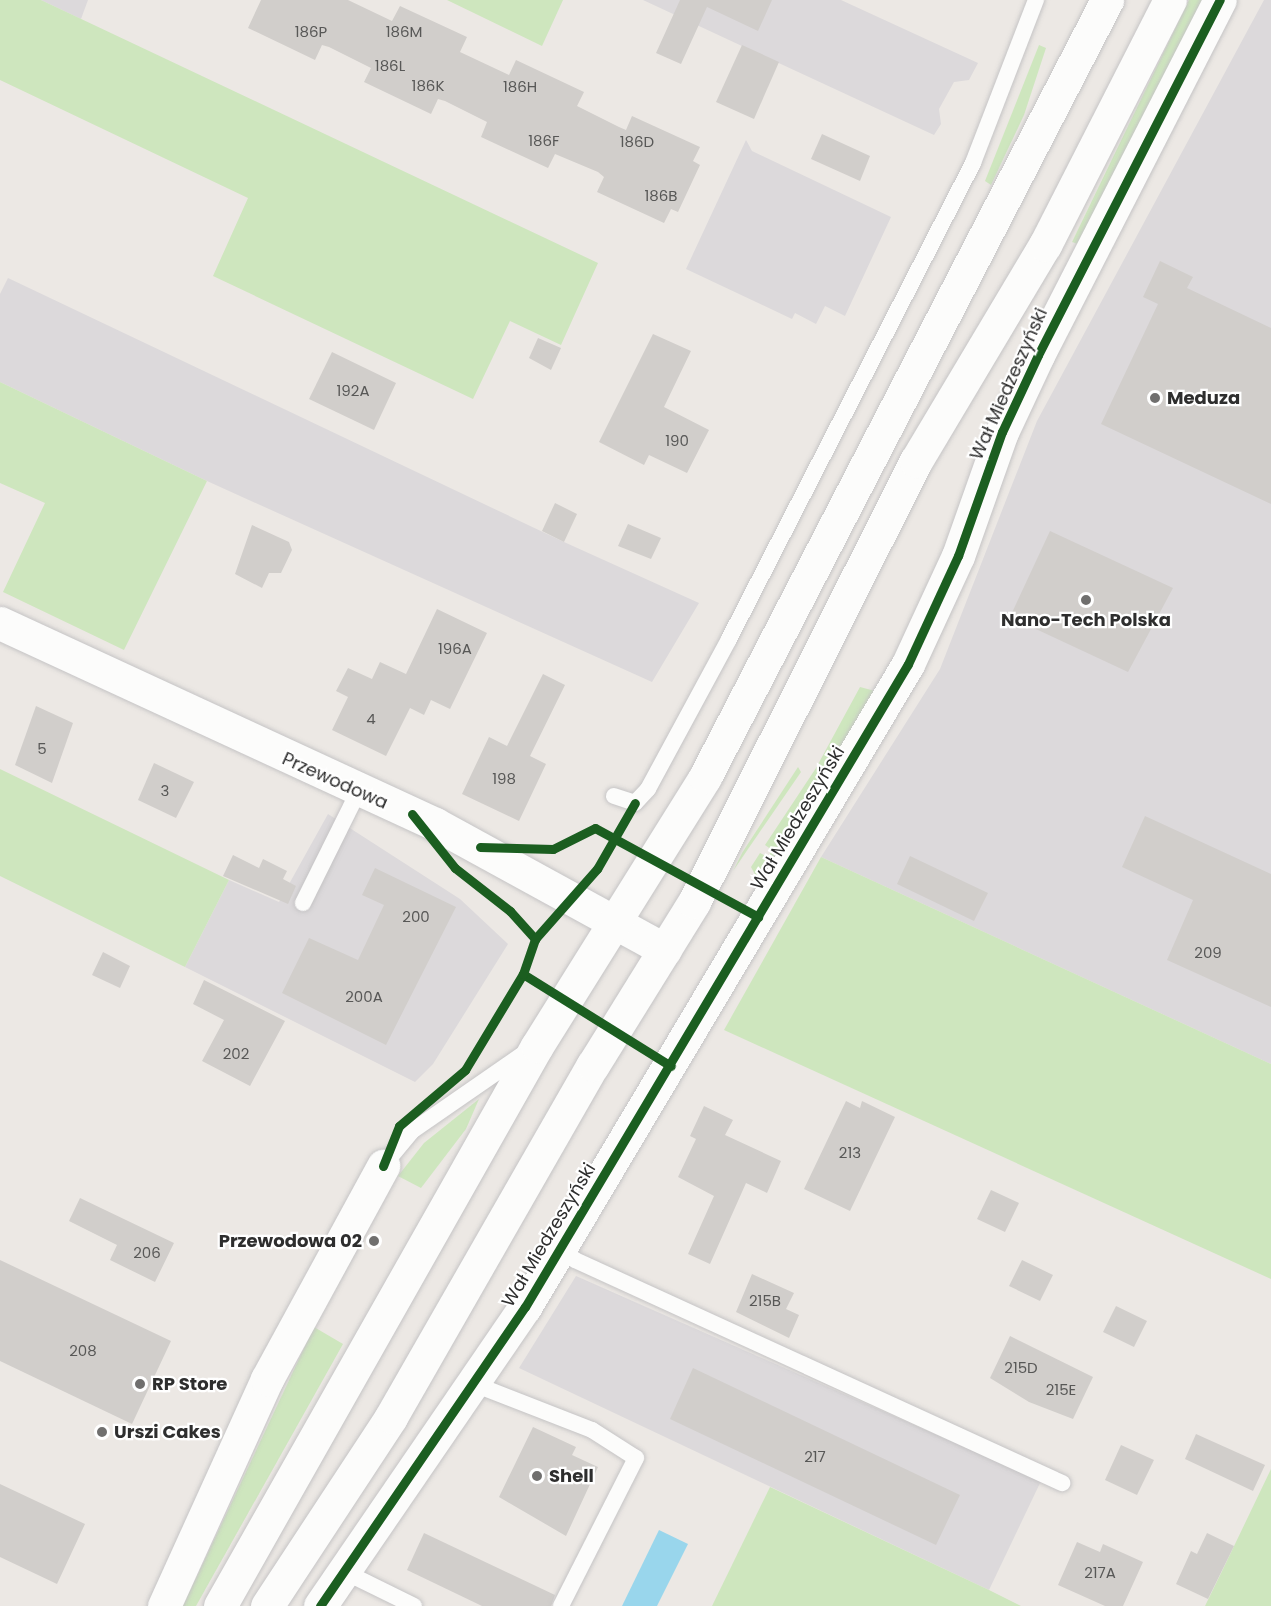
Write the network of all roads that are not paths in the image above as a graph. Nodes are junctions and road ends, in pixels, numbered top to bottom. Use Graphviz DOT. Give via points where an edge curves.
graph roads {
  1 [pos="1036,0"];
  2 [pos="1107,0"];
  3 [pos="1170,0"];
  4 [pos="1220,0"];
  5 [pos="0,623"];
  6 [pos="358,792"];
  7 [pos="614,796"];
  8 [pos="303,903"];
  9 [pos="617,921"];
  10 [pos="665,950"];
  11 [pos="537,1046"];
  12 [pos="383,1166"];
  13 [pos="561,1248"];
  14 [pos="474,1383"];
  15 [pos="1062,1483"];
  16 [pos="343,1571"];
  17 [pos="165,1606"];
  18 [pos="219,1606"];
  19 [pos="267,1606"];
  20 [pos="320,1606"];
  21 [pos="414,1606"];
  22 [pos="561,1606"];
  1 -- 7 [label="lane" via="973,163 729,639 648,789 635,803"];
  2 -- 9 [label="main road" via="749,696"];
  3 -- 10 [label="main road, Wał Miedzeszyński" via="1050,237 916,461 717,859"];
  4 -- 13 [label="main road, Wał Miedzeszyński" via="1028,375 958,556 908,664"];
  5 -- 6 [label="main road, Przewodowa"];
  6 -- 8 [label="lane"];
  6 -- 9 [label="main road, Przewodowa" via="480,847"];
  9 -- 10 [label="main road, Przewodowa"];
  9 -- 11 [label="main road"];
  10 -- 19 [label="main road, Wał Miedzeszyński" via="391,1417"];
  11 -- 12 [label="lane" via="481,1079 412,1131"];
  11 -- 18 [label="main road"];
  12 -- 17 [label="main road" via="267,1379"];
  13 -- 14 [label="main road, Wał Miedzeszyński"];
  13 -- 15 [label="lane" via="575,1260"];
  14 -- 16 [label="main road, Wał Miedzeszyński"];
  14 -- 22 [label="lane" via="592,1430 636,1458"];
  16 -- 20 [label="main road, Wał Miedzeszyński"];
  16 -- 21 [label="lane"];
}
